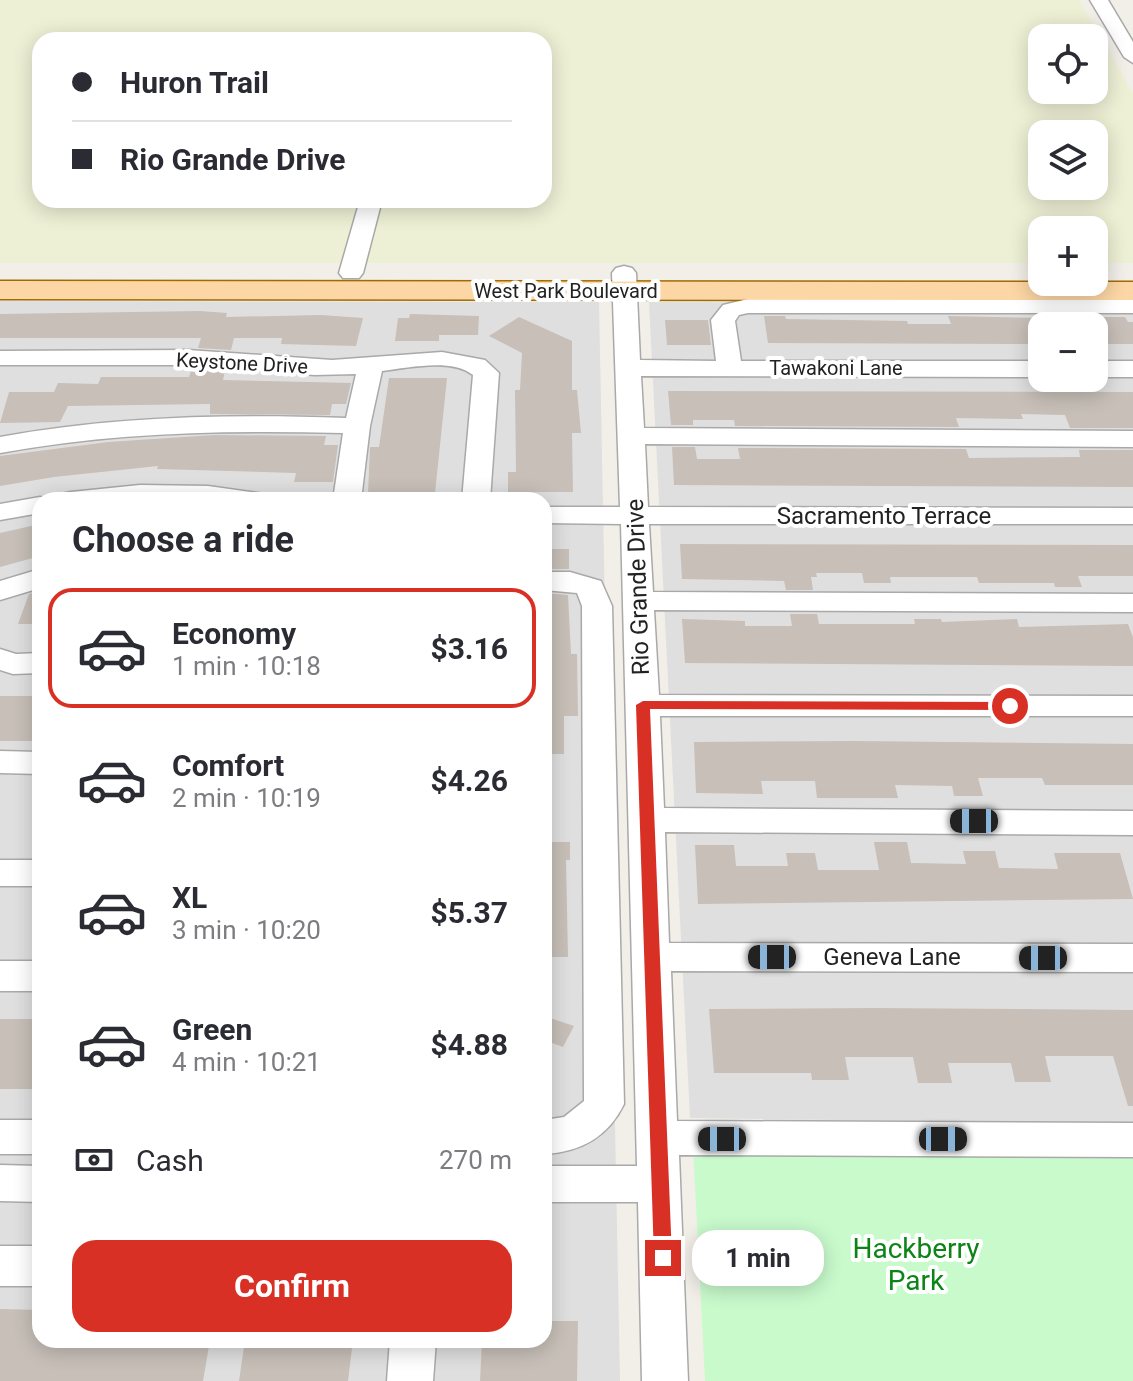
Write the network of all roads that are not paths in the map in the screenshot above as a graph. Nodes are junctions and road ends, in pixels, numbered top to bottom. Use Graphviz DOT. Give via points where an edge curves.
graph roads {
  1 [pos="1102,6"];
  2 [pos="1133,11"];
  3 [pos="1131,49"];
  4 [pos="369,208"];
  5 [pos="0,272"];
  6 [pos="1028,274"];
  7 [pos="1108,274"];
  8 [pos="1133,274"];
  9 [pos="349,281"];
  10 [pos="625,282"];
  11 [pos="0,290"];
  12 [pos="1133,291"];
  13 [pos="1133,306"];
  14 [pos="0,358"];
  15 [pos="28,358"];
  16 [pos="371,365"];
  17 [pos="630,368"];
  18 [pos="729,368"];
  19 [pos="1028,369"];
  20 [pos="1108,369"];
  21 [pos="1133,369"];
  22 [pos="0,378"];
  23 [pos="357,426"];
  24 [pos="632,436"];
  25 [pos="1133,439"];
  26 [pos="0,445"];
  27 [pos="147,492"];
  28 [pos="177,492"];
  29 [pos="348,492"];
  30 [pos="477,492"];
  31 [pos="32,506"];
  32 [pos="0,512"];
  33 [pos="552,515"];
  34 [pos="634,516"];
  35 [pos="1133,516"];
  36 [pos="32,581"];
  37 [pos="552,581"];
  38 [pos="0,591"];
  39 [pos="638,601"];
  40 [pos="1133,603"];
  41 [pos="2,660"];
  42 [pos="32,663"];
  43 [pos="643,705"];
  44 [pos="1133,706"];
  45 [pos="0,762"];
  46 [pos="32,763"];
  47 [pos="647,820"];
  48 [pos="1133,823"];
  49 [pos="0,873"];
  50 [pos="32,873"];
  51 [pos="652,957"];
  52 [pos="1133,958"];
  53 [pos="0,976"];
  54 [pos="32,976"];
  55 [pos="552,1135"];
  56 [pos="0,1137"];
  57 [pos="32,1137"];
  58 [pos="659,1138"];
  59 [pos="1133,1140"];
  60 [pos="0,1183"];
  61 [pos="32,1184"];
  62 [pos="552,1184"];
  63 [pos="660,1184"];
  64 [pos="0,1266"];
  65 [pos="32,1266"];
  66 [pos="412,1348"];
  67 [pos="410,1381"];
  68 [pos="665,1381"];
  1 -- 2 [label="street"];
  1 -- 3 [label="street"];
  4 -- 9 [label="street"];
  5 -- 9 [label="main road, West Park Boulevard"];
  6 -- 10 [label="main road, West Park Boulevard"];
  7 -- 8 [label="main road"];
  9 -- 10 [label="main road, West Park Boulevard"];
  9 -- 11 [label="main road, West Park Boulevard"];
  10 -- 12 [label="main road, West Park Boulevard"];
  10 -- 17 [label="street, Rio Grande Drive"];
  13 -- 18 [label="street" via="748,306 731,310 723,320"];
  14 -- 15 [label="street, Keystone Drive"];
  15 -- 16 [label="street, Keystone Drive"];
  15 -- 22 [label="street"];
  16 -- 23 [label="street"];
  16 -- 30 [label="street, Keystone Drive" via="455,359 486,373"];
  17 -- 18 [label="street, Tawakoni Lane"];
  17 -- 24 [label="street, Rio Grande Drive"];
  18 -- 19 [label="street, Tawakoni Lane"];
  20 -- 21 [label="street"];
  23 -- 26 [label="street" via="168,422"];
  23 -- 29 [label="street"];
  24 -- 25 [label="street"];
  24 -- 34 [label="street, Rio Grande Drive"];
  27 -- 28 [label="street"];
  31 -- 32 [label="street"];
  33 -- 34 [label="street, Sacramento Terrace"];
  34 -- 35 [label="street, Sacramento Terrace"];
  34 -- 39 [label="street, Rio Grande Drive"];
  36 -- 38 [label="street"];
  37 -- 55 [label="street" via="590,587 597,606 604,1104 585,1126"];
  39 -- 40 [label="street"];
  39 -- 43 [label="street, Rio Grande Drive"];
  41 -- 42 [label="street"];
  43 -- 44 [label="street"];
  43 -- 47 [label="street, Rio Grande Drive"];
  45 -- 46 [label="street"];
  47 -- 48 [label="street"];
  47 -- 51 [label="street, Rio Grande Drive"];
  49 -- 50 [label="street"];
  51 -- 52 [label="street, Geneva Lane"];
  51 -- 58 [label="street, Rio Grande Drive"];
  53 -- 54 [label="street"];
  56 -- 57 [label="street"];
  58 -- 59 [label="street"];
  58 -- 63 [label="street, Rio Grande Drive"];
  60 -- 61 [label="street"];
  62 -- 63 [label="street"];
  63 -- 68 [label="street, Rio Grande Drive"];
  64 -- 65 [label="street"];
  66 -- 67 [label="street"];
}
